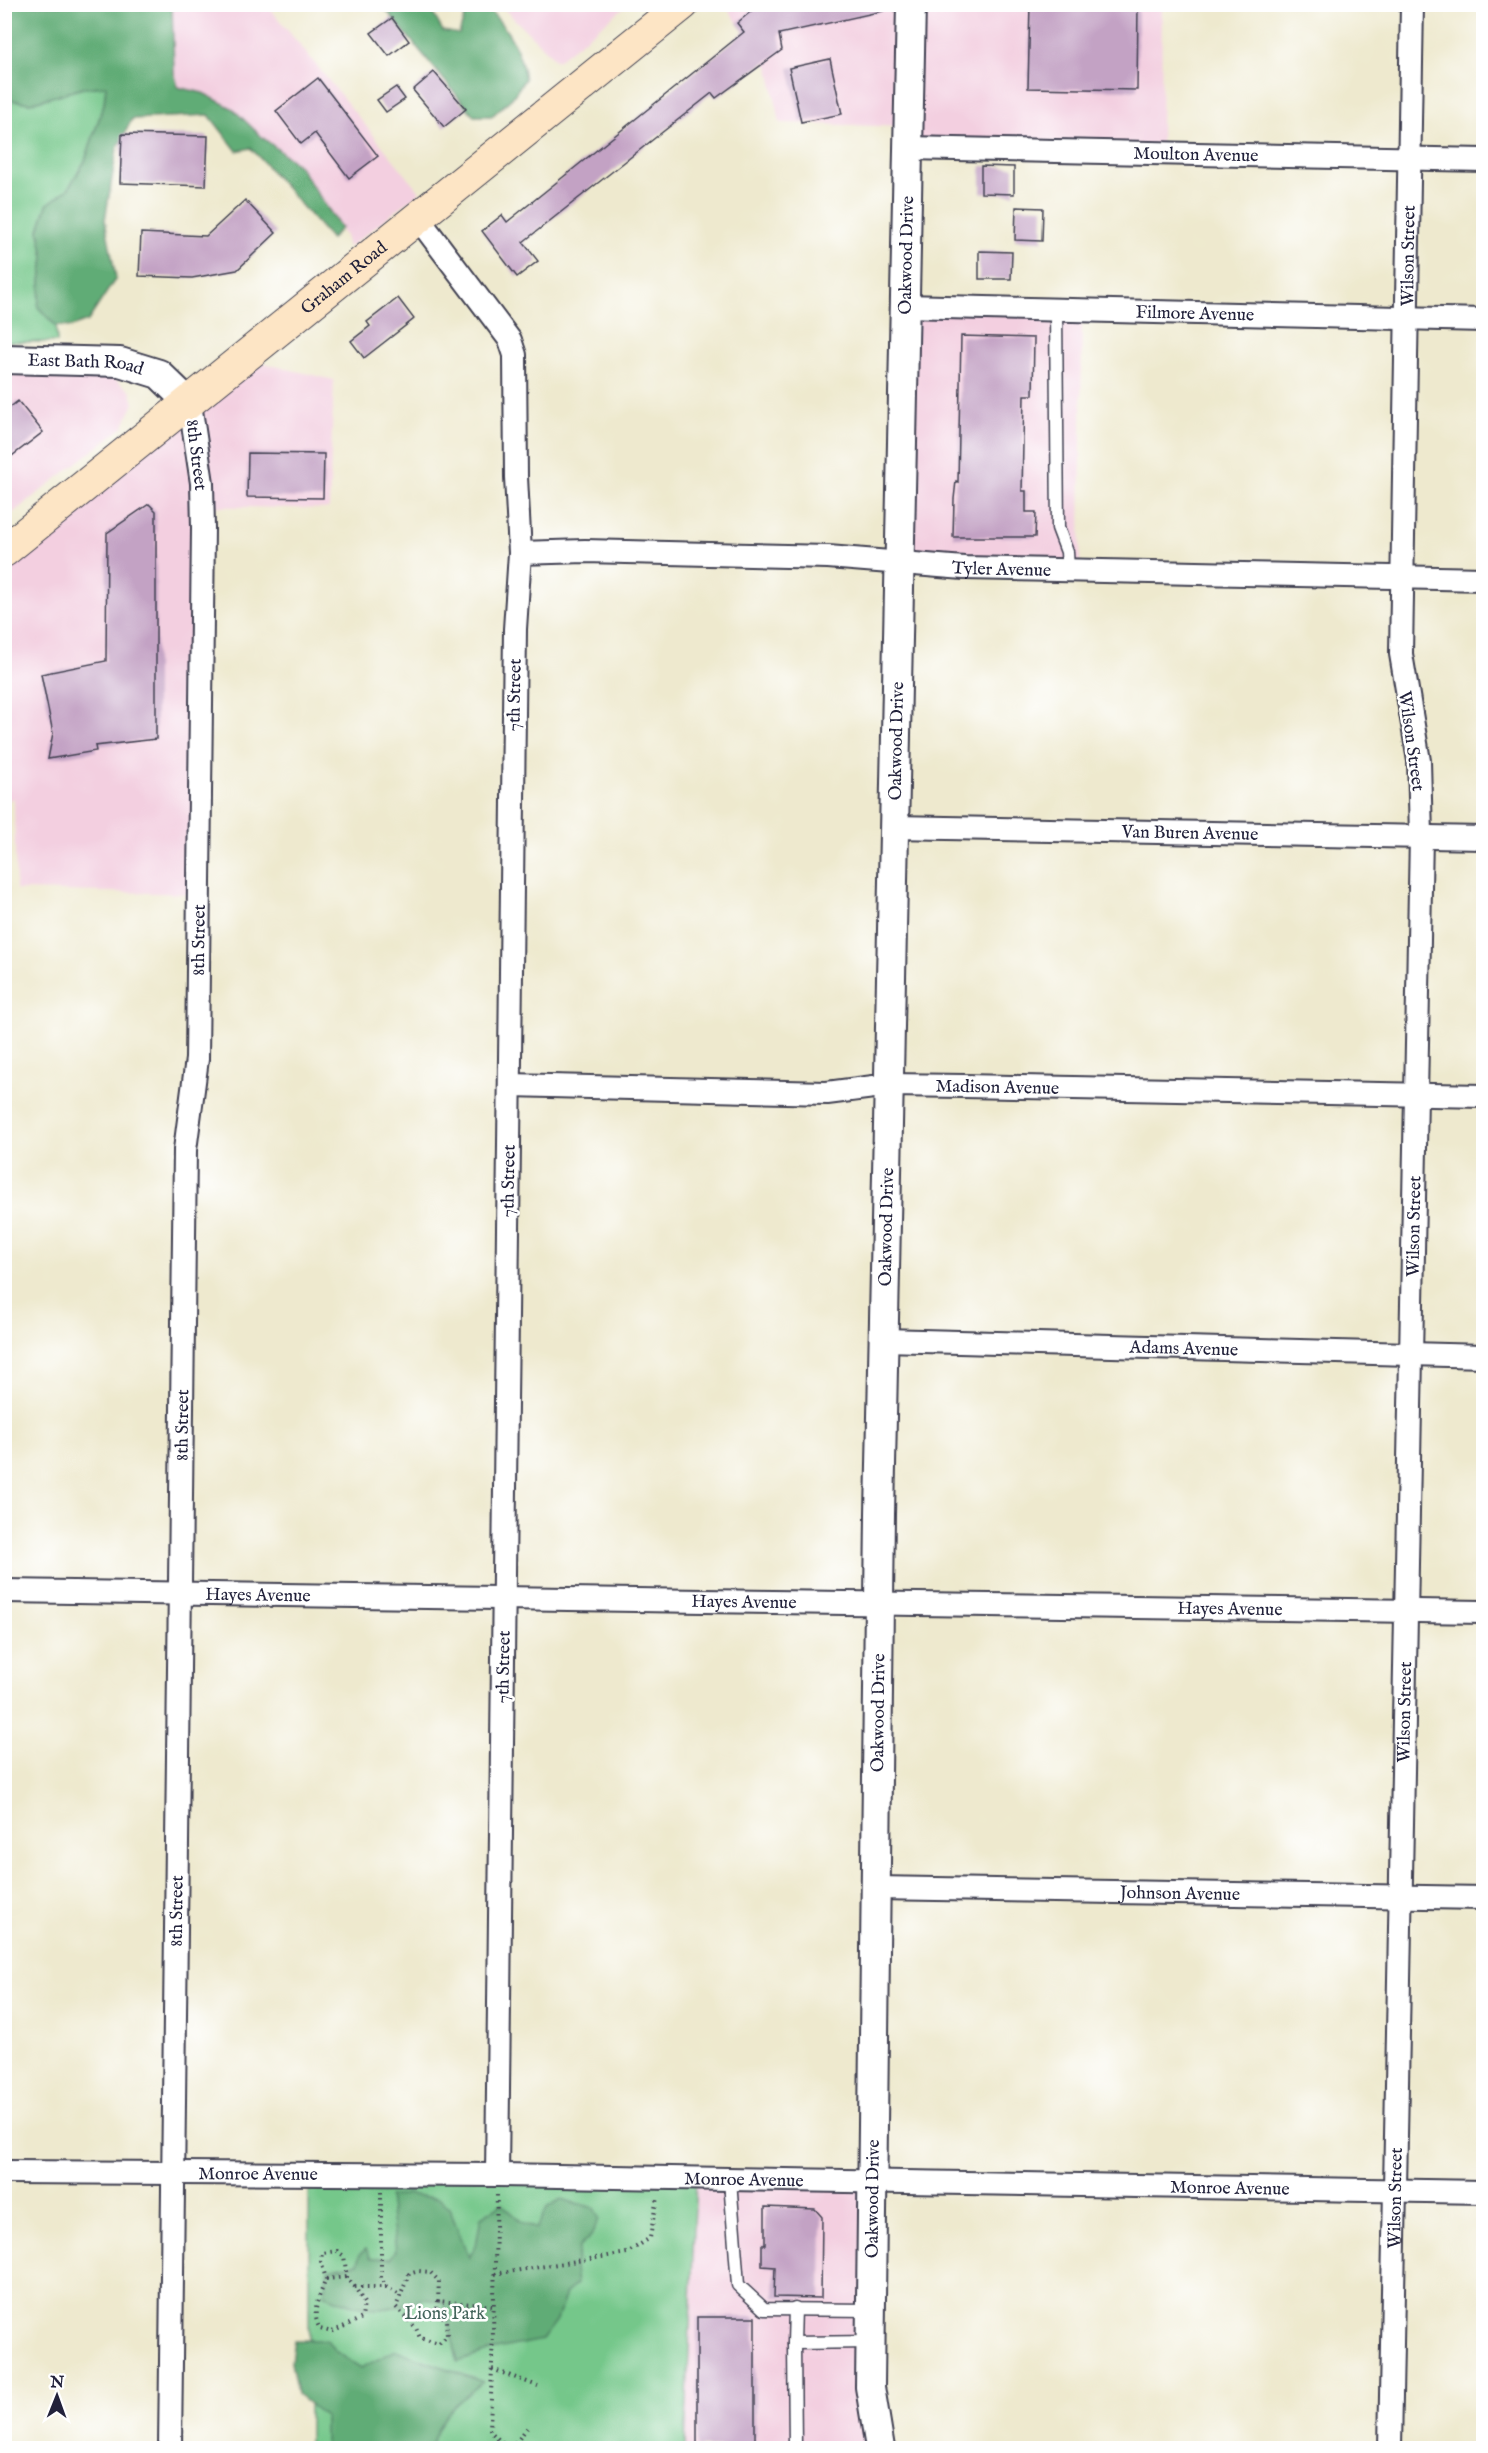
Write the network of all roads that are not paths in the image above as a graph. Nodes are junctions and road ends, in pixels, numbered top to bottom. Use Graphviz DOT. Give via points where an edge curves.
graph roads {
  1 [pos="683,4"];
  2 [pos="911,4"];
  3 [pos="1412,4"];
  4 [pos="908,148"];
  5 [pos="1408,159"];
  6 [pos="1484,160"];
  7 [pos="418,218"];
  8 [pos="905,306"];
  9 [pos="1056,311"];
  10 [pos="1405,317"];
  11 [pos="1484,320"];
  12 [pos="4,359"];
  13 [pos="190,404"];
  14 [pos="4,551"];
  15 [pos="520,553"];
  16 [pos="901,562"];
  17 [pos="1068,570"];
  18 [pos="1401,578"];
  19 [pos="1484,579"];
  20 [pos="894,827"];
  21 [pos="1421,836"];
  22 [pos="1484,837"];
  23 [pos="510,1085"];
  24 [pos="889,1085"];
  25 [pos="1416,1095"];
  26 [pos="1484,1096"];
  27 [pos="884,1340"];
  28 [pos="1413,1354"];
  29 [pos="1484,1356"];
  30 [pos="4,1591"];
  31 [pos="180,1593"];
  32 [pos="504,1596"];
  33 [pos="880,1601"];
  34 [pos="1407,1610"];
  35 [pos="1484,1612"];
  36 [pos="876,1888"];
  37 [pos="1401,1897"];
  38 [pos="1484,1898"];
  39 [pos="4,2172"];
  40 [pos="172,2174"];
  41 [pos="730,2180"];
  42 [pos="872,2182"];
  43 [pos="497,2185"];
  44 [pos="1395,2190"];
  45 [pos="1484,2192"];
  46 [pos="795,2308"];
  47 [pos="871,2310"];
  48 [pos="871,2342"];
  49 [pos="794,2343"];
  50 [pos="170,2448"];
  51 [pos="795,2448"];
  52 [pos="880,2448"];
  53 [pos="1390,2448"];
  1 -- 7 [label="main road, Graham Road"];
  2 -- 4 [label="street, Oakwood Drive"];
  3 -- 5 [label="street, Wilson Street"];
  4 -- 5 [label="street, Moulton Avenue"];
  4 -- 8 [label="street, Oakwood Drive"];
  5 -- 6 [label="street, Moulton Avenue"];
  5 -- 10 [label="street, Wilson Street"];
  7 -- 13 [label="main road, Graham Road"];
  7 -- 15 [label="street, 7th Street" via="510,340 515,355"];
  8 -- 9 [label="street, Filmore Avenue"];
  8 -- 16 [label="street, Oakwood Drive"];
  9 -- 10 [label="street, Filmore Avenue"];
  9 -- 17 [label="lane" via="1058,528 1067,552"];
  10 -- 11 [label="street, Filmore Avenue"];
  10 -- 18 [label="street, Wilson Street"];
  12 -- 13 [label="street, East Bath Road" via="120,362 159,374"];
  13 -- 14 [label="main road, Graham Road"];
  13 -- 31 [label="street, 8th Street" via="202,483 203,552 197,1059 185,1150"];
  15 -- 16 [label="street, Tyler Avenue" via="804,556"];
  15 -- 23 [label="street, 7th Street" via="515,628"];
  16 -- 17 [label="street, Tyler Avenue"];
  16 -- 20 [label="street, Oakwood Drive"];
  17 -- 18 [label="street, Tyler Avenue"];
  18 -- 19 [label="street, Tyler Avenue"];
  18 -- 21 [label="street, Wilson Street" via="1401,654 1419,761"];
  20 -- 21 [label="street, Van Buren Avenue"];
  20 -- 24 [label="street, Oakwood Drive"];
  21 -- 22 [label="street, Van Buren Avenue"];
  21 -- 25 [label="street, Wilson Street"];
  23 -- 24 [label="street, Madison Avenue" via="827,1092"];
  23 -- 32 [label="street, 7th Street"];
  24 -- 25 [label="street, Madison Avenue"];
  24 -- 27 [label="street, Oakwood Drive"];
  25 -- 26 [label="street, Madison Avenue"];
  25 -- 28 [label="street, Wilson Street"];
  27 -- 28 [label="street, Adams Avenue"];
  27 -- 33 [label="street, Oakwood Drive"];
  28 -- 29 [label="street, Adams Avenue"];
  28 -- 34 [label="street, Wilson Street"];
  30 -- 31 [label="street, Hayes Avenue"];
  31 -- 32 [label="street, Hayes Avenue"];
  31 -- 40 [label="street, 8th Street"];
  32 -- 33 [label="street, Hayes Avenue"];
  32 -- 43 [label="street, 7th Street"];
  33 -- 34 [label="street, Hayes Avenue"];
  33 -- 36 [label="street, Oakwood Drive"];
  34 -- 35 [label="street, Hayes Avenue"];
  34 -- 37 [label="street, Wilson Street"];
  36 -- 37 [label="street, Johnson Avenue"];
  36 -- 42 [label="street, Oakwood Drive"];
  37 -- 38 [label="street, Johnson Avenue"];
  37 -- 44 [label="street, Wilson Street"];
  39 -- 40 [label="street, Monroe Avenue"];
  40 -- 43 [label="street, Monroe Avenue" via="381,2176"];
  40 -- 50 [label="street, 8th Street"];
  41 -- 42 [label="street, Monroe Avenue"];
  41 -- 43 [label="street, Monroe Avenue"];
  41 -- 46 [label="lane" via="738,2285 764,2308"];
  42 -- 44 [label="street, Monroe Avenue"];
  42 -- 47 [label="street, Oakwood Drive"];
  44 -- 45 [label="street, Monroe Avenue"];
  44 -- 53 [label="street, Wilson Street"];
  46 -- 47 [label="lane"];
  46 -- 49 [label="lane"];
  47 -- 48 [label="street, Oakwood Drive"];
  48 -- 49 [label="lane"];
  48 -- 52 [label="street, Oakwood Drive" via="870,2387"];
  49 -- 51 [label="lane"];
}
